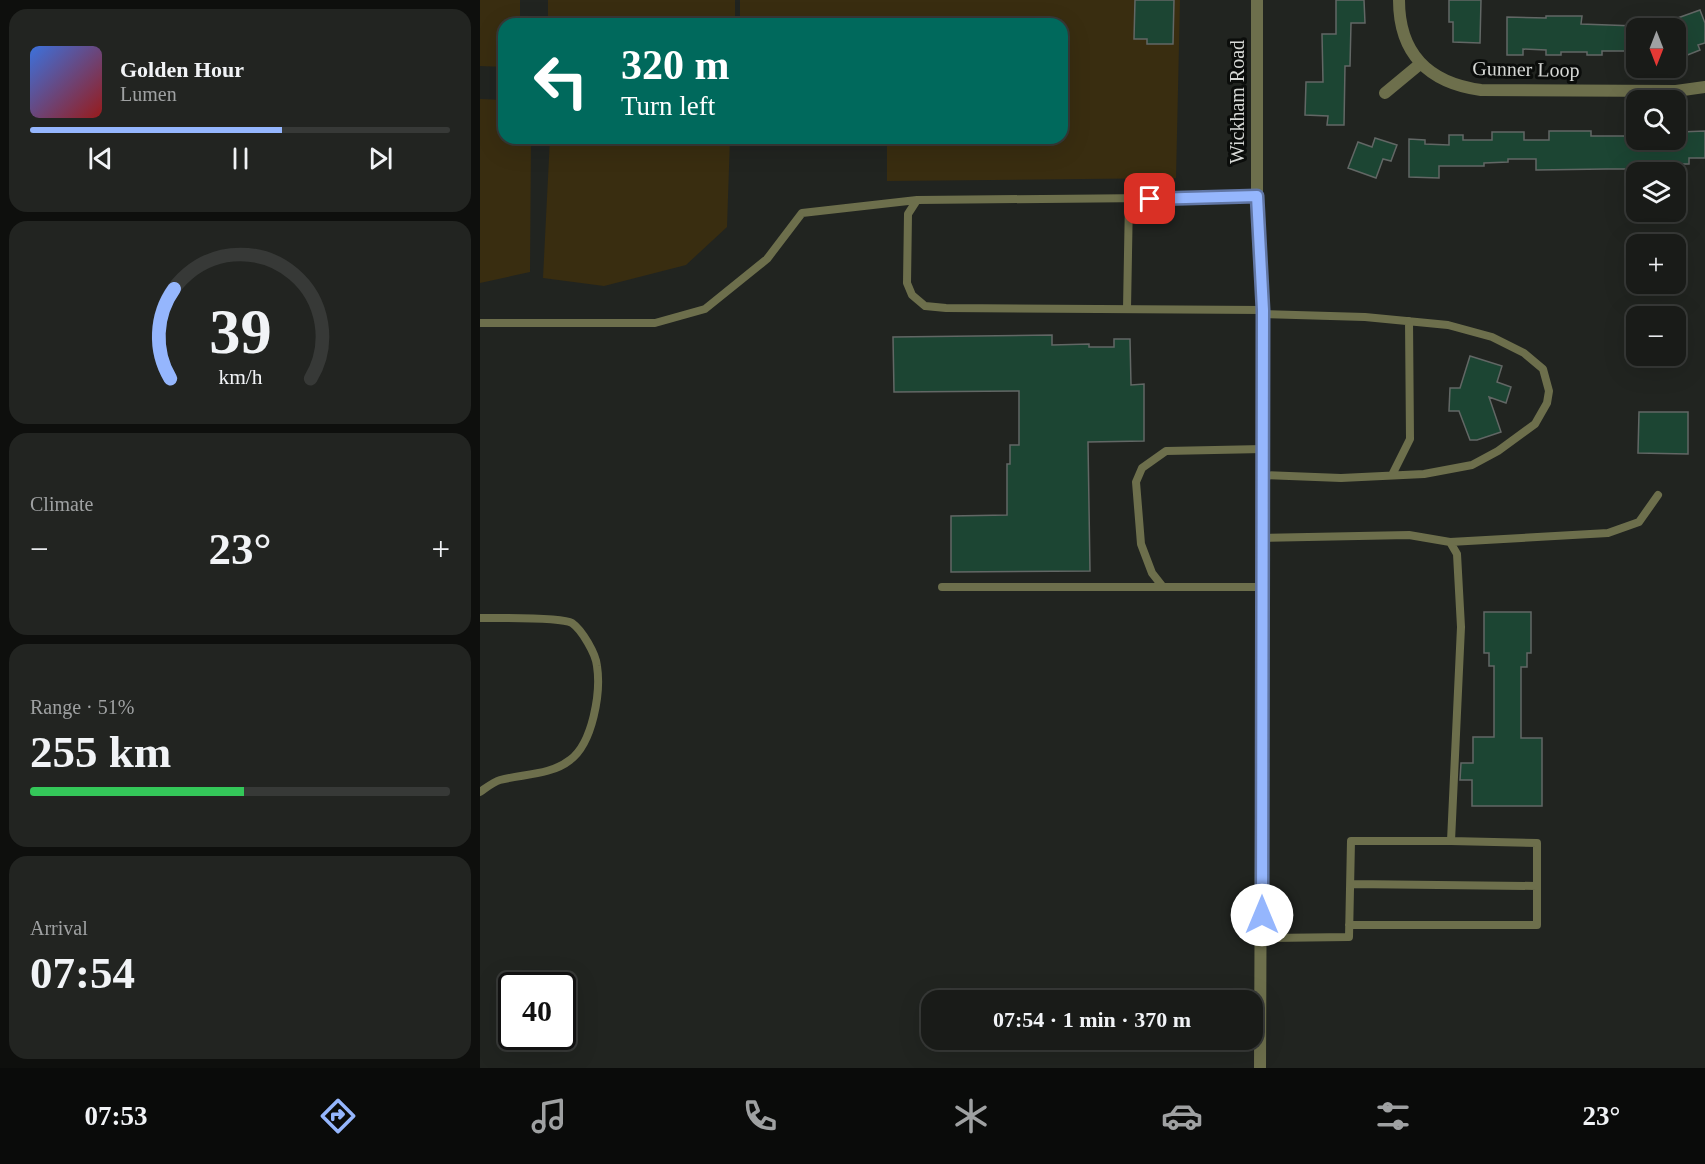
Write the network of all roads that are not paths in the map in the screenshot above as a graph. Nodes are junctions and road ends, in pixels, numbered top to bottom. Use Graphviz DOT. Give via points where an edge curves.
graph roads {
  1 [pos="1257,0"];
  2 [pos="1399,0"];
  3 [pos="1420,64"];
  4 [pos="1705,87"];
  5 [pos="1385,93"];
  6 [pos="1257,196"];
  7 [pos="1129,199"];
  8 [pos="917,200"];
  9 [pos="1127,309"];
  10 [pos="1263,312"];
  11 [pos="1409,321"];
  12 [pos="480,323"];
  13 [pos="1263,449"];
  14 [pos="1262,475"];
  15 [pos="1392,475"];
  16 [pos="1658,495"];
  17 [pos="1262,538"];
  18 [pos="1450,542"];
  19 [pos="942,587"];
  20 [pos="1162,587"];
  21 [pos="1262,587"];
  22 [pos="480,618"];
  23 [pos="480,792"];
  24 [pos="1451,841"];
  25 [pos="1351,884"];
  26 [pos="1537,886"];
  27 [pos="1350,925"];
  28 [pos="1262,938"];
  29 [pos="1260,1068"];
  1 -- 6 [label="street, Wickham Road"];
  2 -- 3 [label="street, Gunner Loop" via="1405,38"];
  3 -- 4 [label="street, Gunner Loop" via="1446,82 1481,90 1676,91"];
  3 -- 5 [label="street"];
  6 -- 7 [label="lane"];
  6 -- 10 [label="street, Wickham Road"];
  7 -- 8 [label="lane"];
  7 -- 9 [label="lane"];
  8 -- 9 [label="lane" via="908,214 908,283 912,294 926,306"];
  8 -- 12 [label="lane" via="802,213 767,260 705,309 655,323"];
  9 -- 10 [label="lane"];
  10 -- 11 [label="lane"];
  10 -- 13 [label="street, Wickham Road"];
  11 -- 15 [label="lane" via="1410,438"];
  11 -- 15 [label="lane" via="1448,325 1492,337 1524,353 1542,369 1549,391 1535,424 1472,465 1425,474"];
  13 -- 14 [label="street, Wickham Road"];
  13 -- 20 [label="lane" via="1166,451 1142,468 1136,482 1141,544"];
  14 -- 15 [label="lane"];
  14 -- 17 [label="street, Wickham Road"];
  16 -- 18 [label="lane" via="1639,522 1608,533"];
  17 -- 18 [label="lane" via="1409,535"];
  17 -- 21 [label="street, Wickham Road"];
  18 -- 24 [label="lane" via="1457,554 1461,627"];
  19 -- 20 [label="lane"];
  20 -- 21 [label="lane"];
  21 -- 28 [label="street, Wickham Road"];
  22 -- 23 [label="lane" via="571,622 584,636 597,664 597,702 585,743 570,760 545,771 498,781"];
  24 -- 25 [label="lane" via="1351,841"];
  24 -- 26 [label="lane" via="1537,843"];
  25 -- 26 [label="lane"];
  25 -- 27 [label="lane"];
  26 -- 27 [label="lane" via="1538,925"];
  27 -- 28 [label="lane" via="1349,937"];
  28 -- 29 [label="street, Wickham Road"];
}
